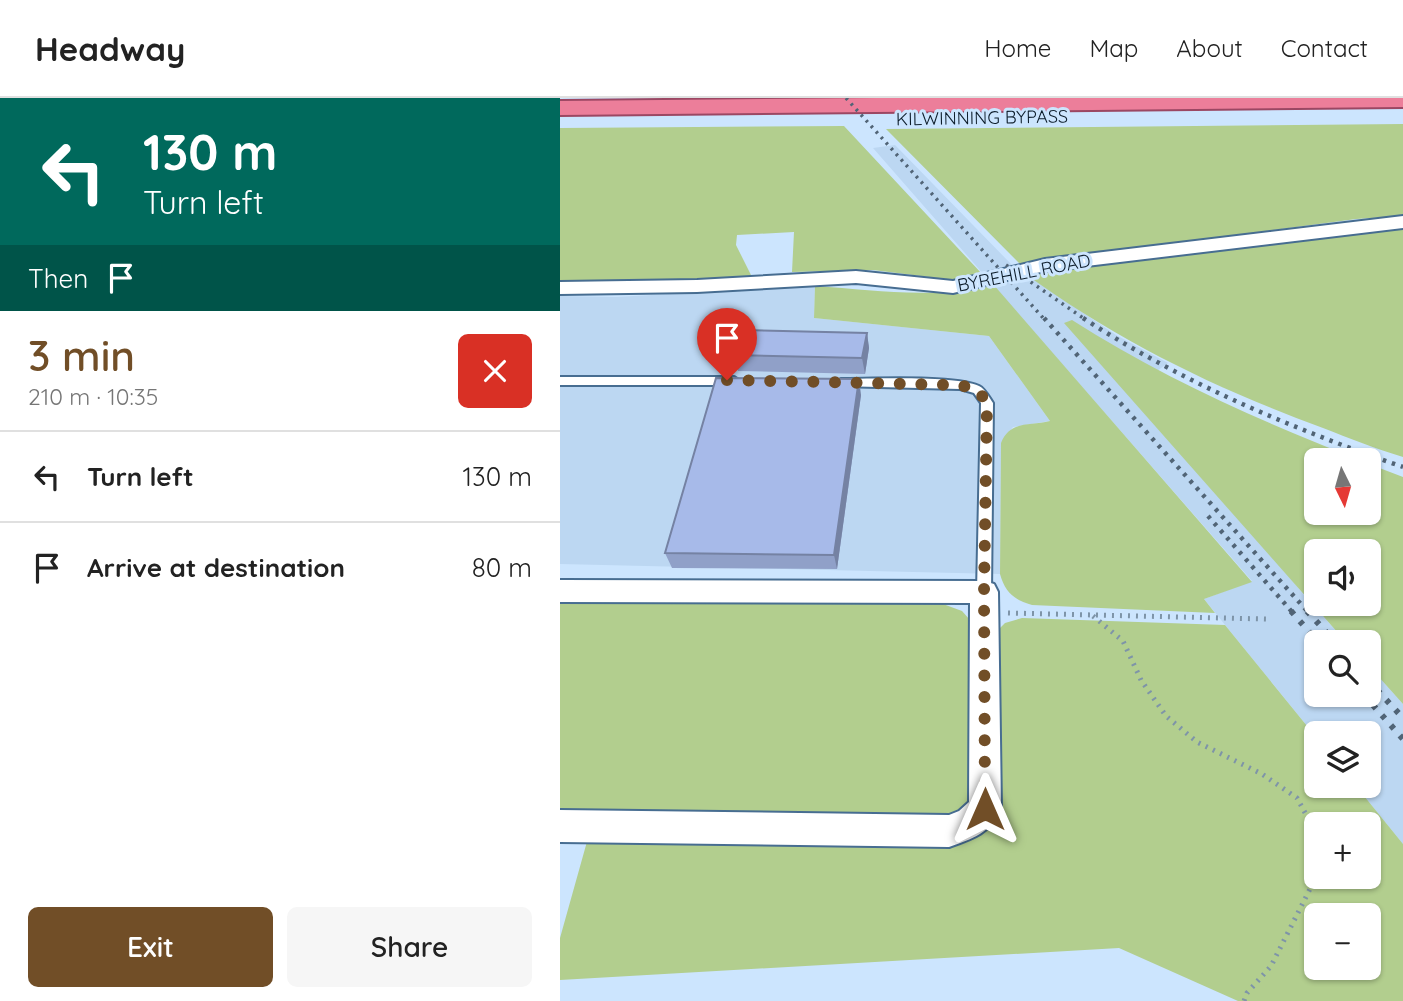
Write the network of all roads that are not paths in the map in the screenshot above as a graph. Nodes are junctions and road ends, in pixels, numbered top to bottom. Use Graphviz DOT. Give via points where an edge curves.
graph roads {
  1 [pos="1403,100"];
  2 [pos="560,108"];
  3 [pos="1403,115"];
  4 [pos="560,121"];
  5 [pos="1403,222"];
  6 [pos="560,288"];
  7 [pos="560,381"];
  8 [pos="754,381"];
  9 [pos="823,382"];
  10 [pos="560,591"];
  11 [pos="984,602"];
  12 [pos="560,826"];
  1 -- 2 [label="highway, KILWINNING BYPASS"];
  3 -- 4 [label="highway, KILWINNING BYPASS"];
  5 -- 6 [label="street, BYREHILL ROAD" via="1045,265 953,287 856,277"];
  7 -- 8 [label="lane"];
  9 -- 11 [label="lane" via="960,385 984,396 988,439"];
  10 -- 11 [label="street"];
  11 -- 12 [label="street" via="985,809 969,824 948,831"];
}
